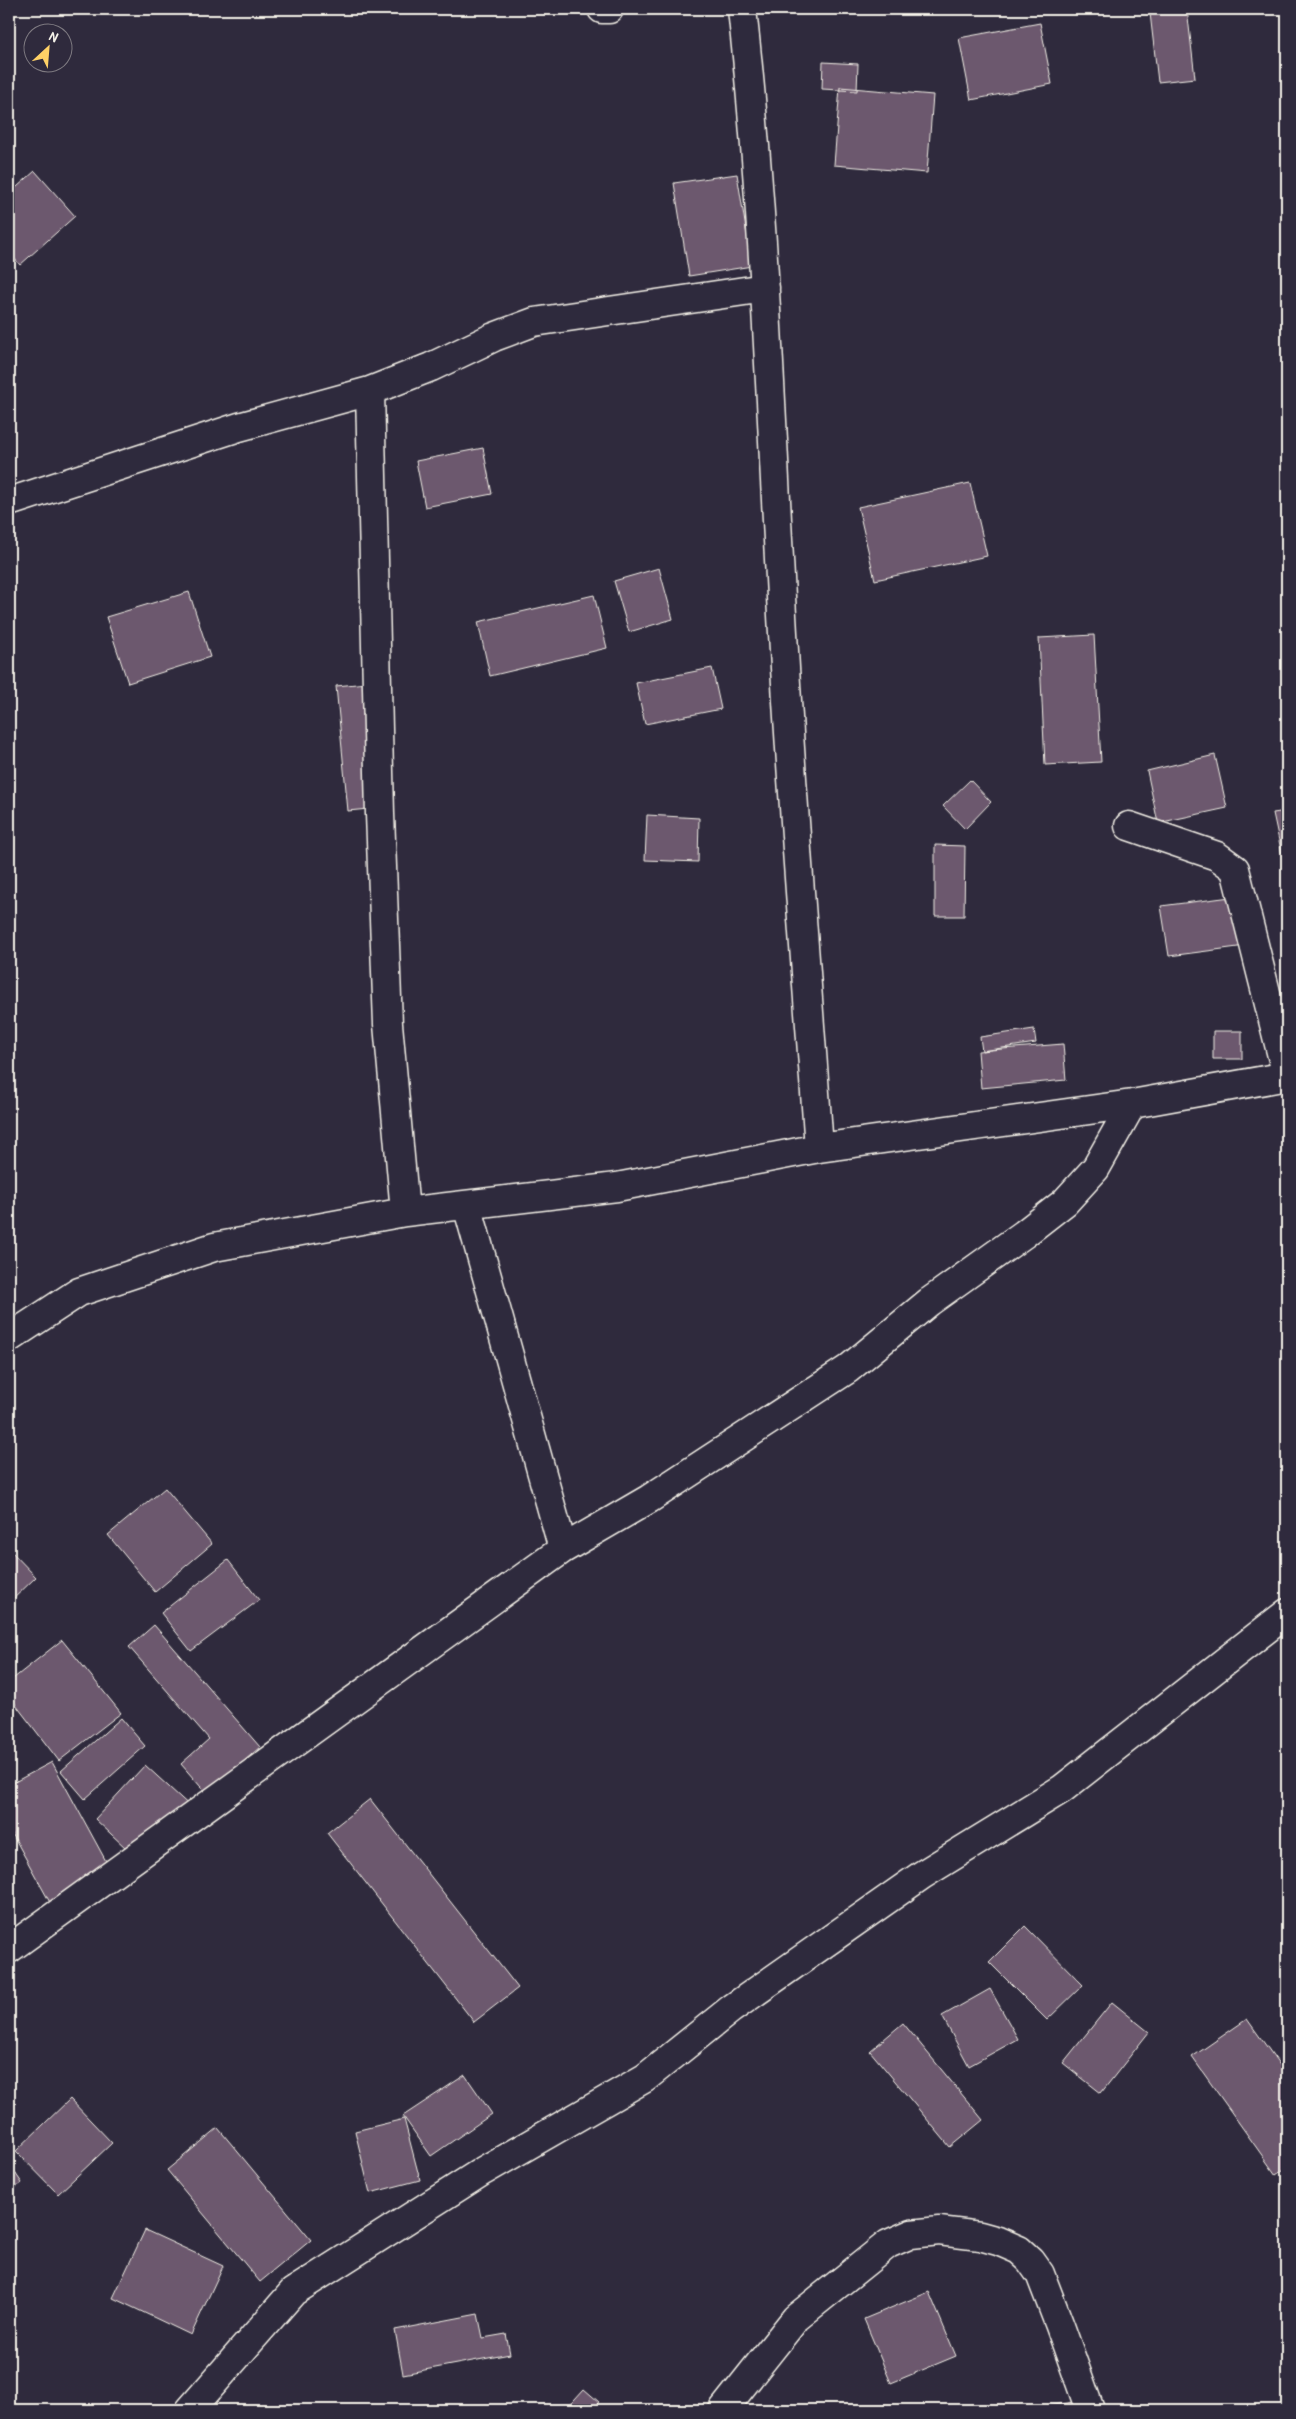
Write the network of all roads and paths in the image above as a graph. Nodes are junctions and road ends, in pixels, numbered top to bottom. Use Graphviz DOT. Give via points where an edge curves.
graph roads {
  1 [pos="602,9"];
  2 [pos="609,9"];
  3 [pos="742,9"];
  4 [pos="765,288"];
  5 [pos="370,391"];
  6 [pos="9,502"];
  7 [pos="1129,826"];
  8 [pos="1287,1076"];
  9 [pos="1132,1104"];
  10 [pos="819,1148"];
  11 [pos="467,1205"];
  12 [pos="405,1212"];
  13 [pos="9,1338"];
  14 [pos="563,1549"];
  15 [pos="1287,1613"];
  16 [pos="9,1949"];
  17 [pos="190,2410"];
  18 [pos="722,2410"];
  19 [pos="1090,2410"];
  1 -- 2 [label="street"];
  3 -- 4 [label="street"];
  4 -- 5 [label="street" via="534,322"];
  4 -- 10 [label="street" via="786,685"];
  5 -- 6 [label="street" via="239,426"];
  5 -- 12 [label="street" via="388,1024"];
  7 -- 8 [label="street" via="1217,856 1235,869"];
  8 -- 9 [label="street"];
  9 -- 10 [label="street"];
  9 -- 14 [label="street" via="1096,1168 1065,1202 929,1302 848,1369 649,1499"];
  10 -- 11 [label="street" via="617,1187"];
  11 -- 12 [label="street"];
  11 -- 14 [label="street"];
  12 -- 13 [label="street" via="214,1247 79,1292"];
  14 -- 16 [label="street"];
  15 -- 17 [label="street" via="1062,1789 914,1880 731,2008 645,2078 483,2171 293,2292"];
  18 -- 19 [label="street" via="796,2318 888,2244 911,2234 939,2231 998,2241 1019,2250 1030,2260 1040,2274"];
}
